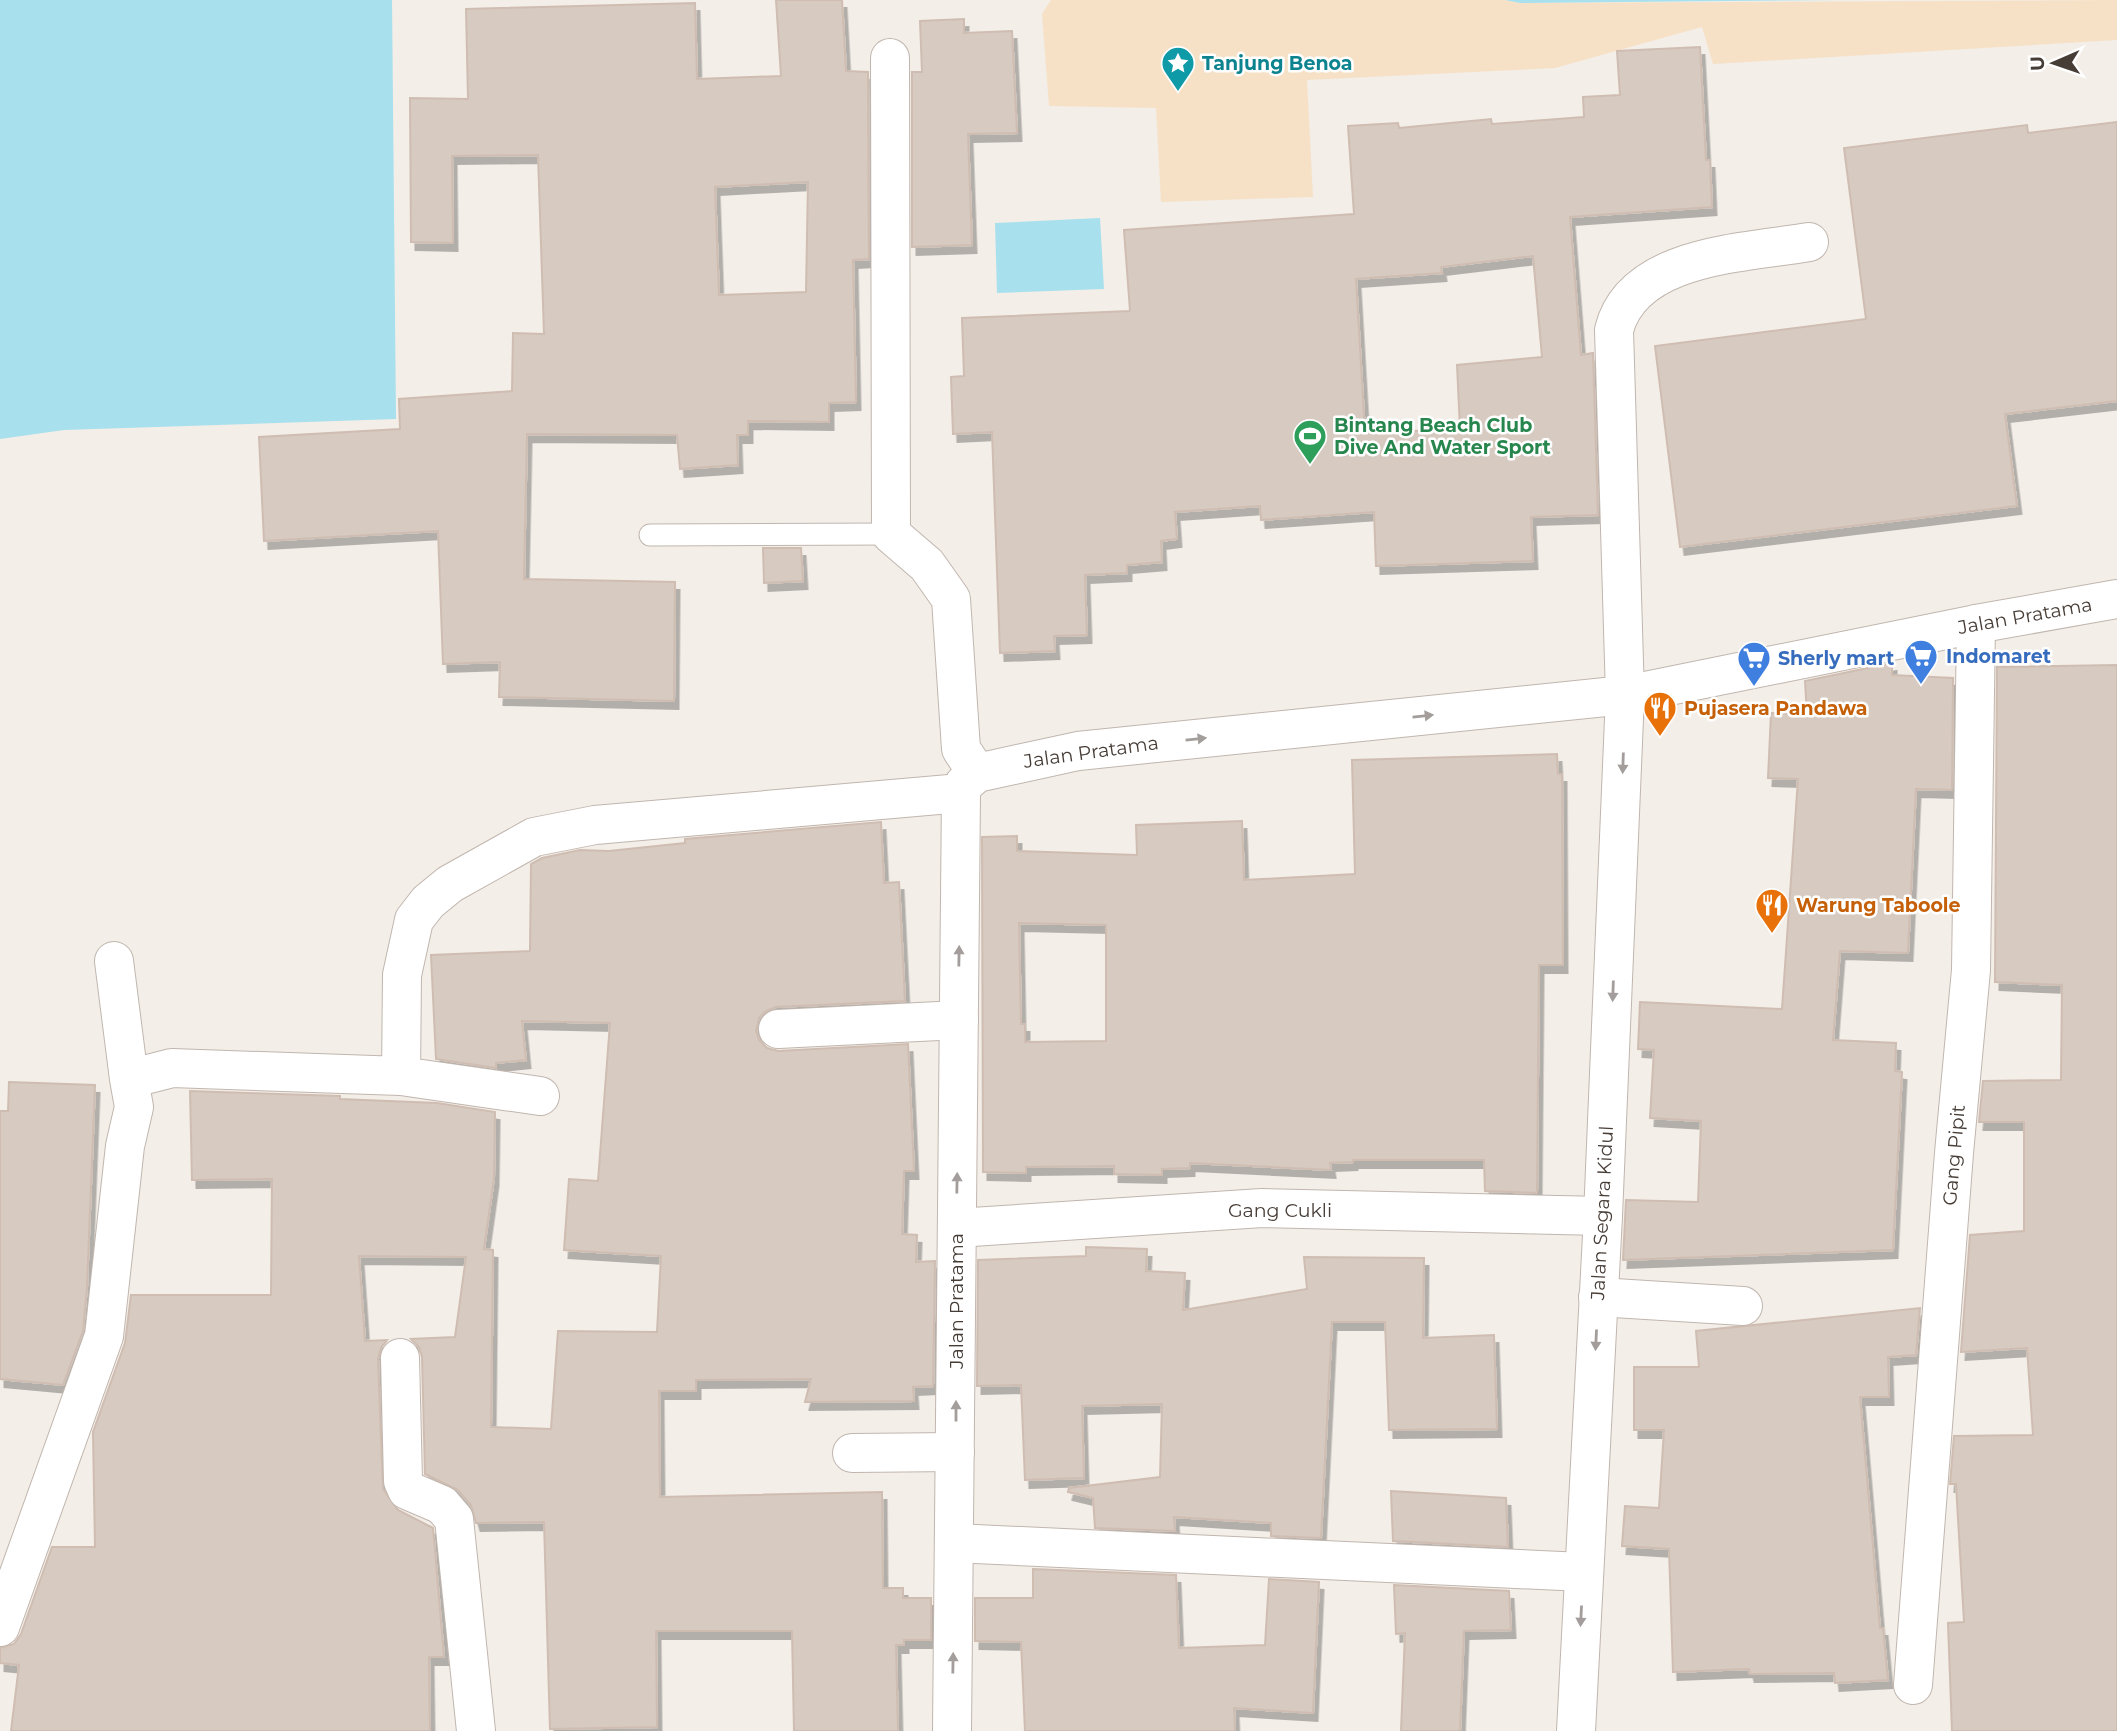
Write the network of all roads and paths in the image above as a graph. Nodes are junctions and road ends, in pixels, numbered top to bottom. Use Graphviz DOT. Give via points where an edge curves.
graph roads {
  1 [pos="890,58"];
  2 [pos="1809,242"];
  3 [pos="891,534"];
  4 [pos="650,535"];
  5 [pos="2117,599"];
  6 [pos="1976,624"];
  7 [pos="1626,695"];
  8 [pos="969,783"];
  9 [pos="114,961"];
  10 [pos="959,1020"];
  11 [pos="778,1029"];
  12 [pos="401,1076"];
  13 [pos="129,1079"];
  14 [pos="540,1096"];
  15 [pos="1603,1216"];
  16 [pos="957,1228"];
  17 [pos="1598,1297"];
  18 [pos="1742,1306"];
  19 [pos="400,1358"];
  20 [pos="955,1452"];
  21 [pos="852,1453"];
  22 [pos="954,1543"];
  23 [pos="1583,1572"];
  24 [pos="0,1627"];
  25 [pos="1913,1685"];
  26 [pos="476,1731"];
  27 [pos="952,1731"];
  28 [pos="1576,1731"];
  1 -- 3 [label="street"];
  2 -- 7 [label="street, Jalan Segara Kidul" via="1680,265 1636,289 1617,318"];
  3 -- 4 [label="lane"];
  3 -- 8 [label="street" via="927,565 951,599 961,749"];
  5 -- 6 [label="street, Jalan Pratama"];
  6 -- 7 [label="street, Jalan Pratama"];
  6 -- 25 [label="street, Gang Pipit" via="1971,970"];
  8 -- 7 [label="street, Jalan Pratama, one-way" via="1078,751"];
  7 -- 15 [label="street, Jalan Segara Kidul, one-way"];
  10 -- 8 [label="street, Jalan Pratama, one-way"];
  8 -- 12 [label="street" via="595,825 534,837 450,884 414,920 402,975"];
  9 -- 13 [label="street"];
  10 -- 11 [label="street"];
  16 -- 10 [label="street, Jalan Pratama, one-way"];
  12 -- 13 [label="street" via="172,1068"];
  12 -- 14 [label="street"];
  13 -- 24 [label="street" via="134,1107 125,1146 104,1336"];
  15 -- 16 [label="street, Gang Cukli" via="1262,1208"];
  15 -- 17 [label="street, Jalan Segara Kidul"];
  20 -- 16 [label="street, Jalan Pratama, one-way"];
  17 -- 18 [label="street"];
  17 -- 23 [label="street, Jalan Segara Kidul, one-way"];
  19 -- 26 [label="street" via="403,1481 408,1490 442,1505 454,1519"];
  20 -- 21 [label="street"];
  20 -- 22 [label="street, Jalan Pratama"];
  22 -- 23 [label="street"];
  27 -- 22 [label="street, Jalan Pratama, one-way"];
  23 -- 28 [label="street, Jalan Segara Kidul, one-way"];
}
